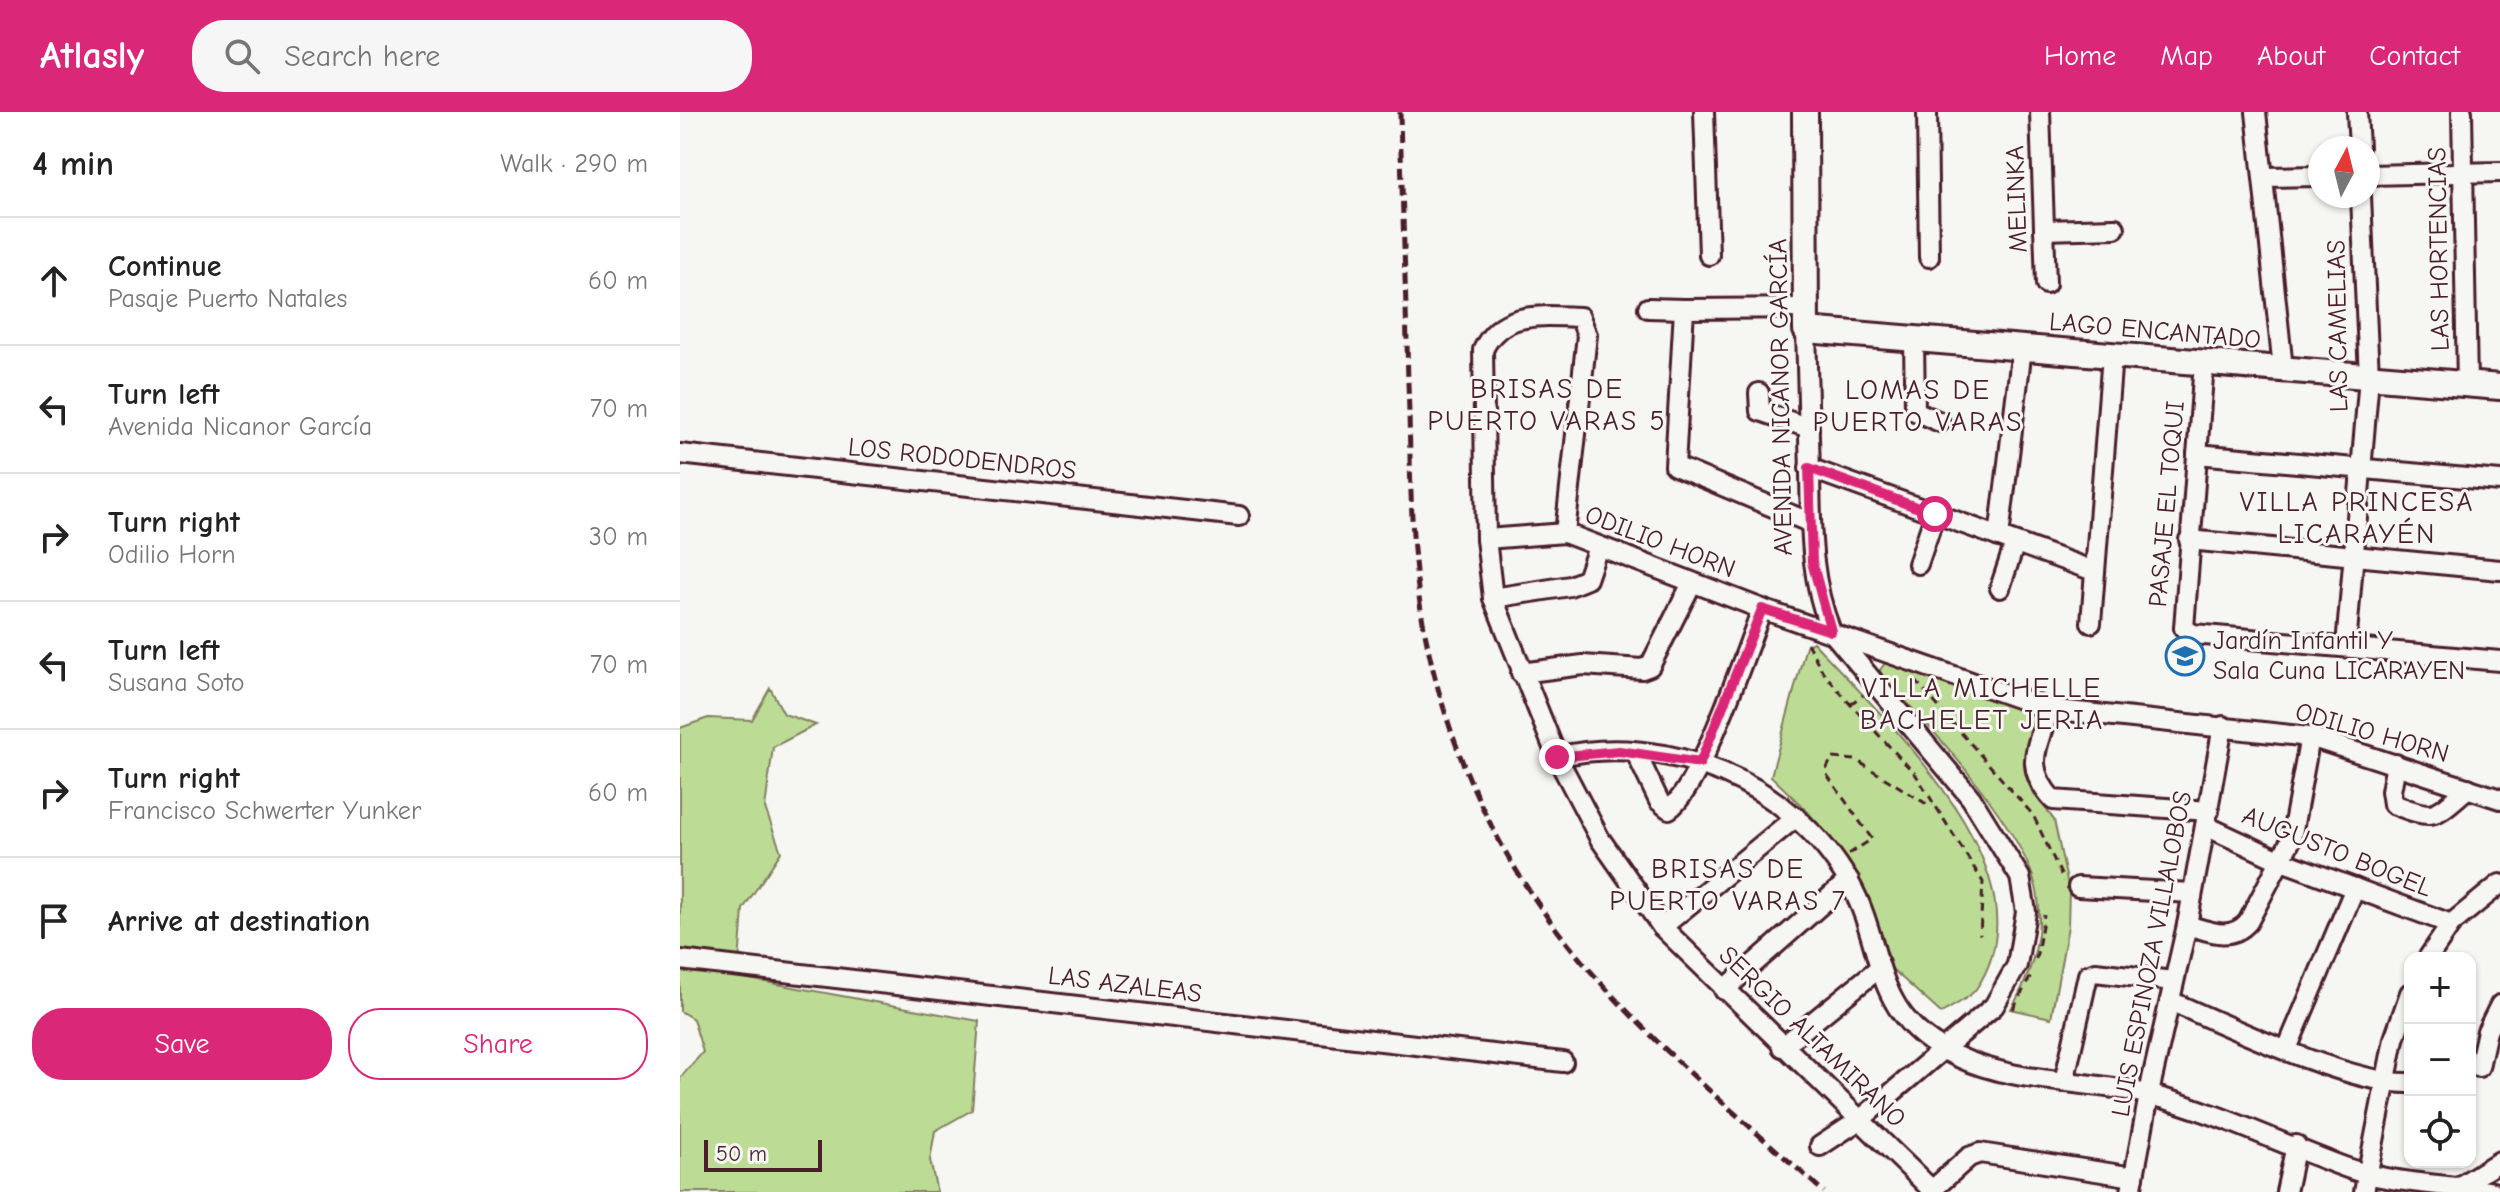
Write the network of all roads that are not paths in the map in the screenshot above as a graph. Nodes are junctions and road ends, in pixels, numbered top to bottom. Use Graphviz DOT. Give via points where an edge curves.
graph roads {
  1 [pos="1704,112"];
  2 [pos="1805,112"];
  3 [pos="1927,112"];
  4 [pos="2040,112"];
  5 [pos="2256,112"];
  6 [pos="2357,112"];
  7 [pos="2462,112"];
  8 [pos="2358,136"];
  9 [pos="2500,172"];
  10 [pos="2465,173"];
  11 [pos="2380,175"];
  12 [pos="2308,176"];
  13 [pos="2263,177"];
  14 [pos="2362,208"];
  15 [pos="2115,228"];
  16 [pos="2044,230"];
  17 [pos="1709,255"];
  18 [pos="1929,257"];
  19 [pos="2046,284"];
  20 [pos="1648,308"];
  21 [pos="1684,309"];
  22 [pos="1580,317"];
  23 [pos="1806,319"];
  24 [pos="1914,339"];
  25 [pos="2022,348"];
  26 [pos="2112,355"];
  27 [pos="2204,363"];
  28 [pos="2283,369"];
  29 [pos="2369,377"];
  30 [pos="2467,385"];
  31 [pos="2500,387"];
  32 [pos="1759,393"];
  33 [pos="1940,422"];
  34 [pos="1809,428"];
  35 [pos="680,454"];
  36 [pos="2197,454"];
  37 [pos="1809,468"];
  38 [pos="2361,469"];
  39 [pos="2500,481"];
  40 [pos="1935,514"];
  41 [pos="1239,516"];
  42 [pos="1811,523"];
  43 [pos="1565,533"];
  44 [pos="1486,539"];
  45 [pos="2007,540"];
  46 [pos="2189,540"];
  47 [pos="1598,547"];
  48 [pos="2354,556"];
  49 [pos="1918,564"];
  50 [pos="2500,570"];
  51 [pos="2094,571"];
  52 [pos="1692,583"];
  53 [pos="2000,588"];
  54 [pos="1493,598"];
  55 [pos="1762,609"];
  56 [pos="2091,623"];
  57 [pos="1831,631"];
  58 [pos="2346,646"];
  59 [pos="1882,649"];
  60 [pos="2500,661"];
  61 [pos="1521,673"];
  62 [pos="1869,676"];
  63 [pos="2049,709"];
  64 [pos="2223,726"];
  65 [pos="2310,737"];
  66 [pos="1636,753"];
  67 [pos="1557,757"];
  68 [pos="1700,763"];
  69 [pos="2396,764"];
  70 [pos="2468,788"];
  71 [pos="2500,799"];
  72 [pos="1796,817"];
  73 [pos="2207,818"];
  74 [pos="2279,860"];
  75 [pos="1849,880"];
  76 [pos="2500,884"];
  77 [pos="2078,887"];
  78 [pos="2355,888"];
  79 [pos="2192,893"];
  80 [pos="2451,924"];
  81 [pos="2187,925"];
  82 [pos="1662,927"];
  83 [pos="2432,952"];
  84 [pos="680,960"];
  85 [pos="1878,969"];
  86 [pos="2173,981"];
  87 [pos="1724,990"];
  88 [pos="2170,1001"];
  89 [pos="2500,1005"];
  90 [pos="2404,1010"];
  91 [pos="1782,1047"];
  92 [pos="1941,1048"];
  93 [pos="2287,1049"];
  94 [pos="2500,1060"];
  95 [pos="1563,1062"];
  96 [pos="2476,1062"];
  97 [pos="2476,1067"];
  98 [pos="2064,1082"];
  99 [pos="2385,1083"];
  100 [pos="2404,1083"];
  101 [pos="2149,1095"];
  102 [pos="1861,1119"];
  103 [pos="2296,1145"];
  104 [pos="1820,1146"];
  105 [pos="2500,1161"];
  106 [pos="2366,1183"];
  107 [pos="2133,1185"];
  108 [pos="2460,1186"];
  109 [pos="1933,1191"];
  110 [pos="2286,1192"];
  111 [pos="2493,1192"];
  1 -- 17 [label="street"];
  2 -- 23 [label="street, AVENIDA NICANOR GARCÍA"];
  3 -- 18 [label="street"];
  4 -- 16 [label="street, MELINKA"];
  5 -- 13 [label="street"];
  6 -- 8 [label="street"];
  7 -- 10 [label="street, LAS HORTENCIAS"];
  9 -- 10 [label="street"];
  10 -- 11 [label="street"];
  10 -- 30 [label="street, LAS HORTENCIAS"];
  12 -- 13 [label="street"];
  13 -- 28 [label="street"];
  14 -- 29 [label="street, LAS CAMELIAS"];
  15 -- 16 [label="street"];
  16 -- 19 [label="street, MELINKA"];
  20 -- 21 [label="street"];
  21 -- 23 [label="street"];
  21 -- 42 [label="street" via="1675,466"];
  22 -- 43 [label="street, ODILIO HORN" via="1587,335"];
  22 -- 44 [label="street, SERGIO ALTAMIRANO" via="1531,316 1502,325 1483,350"];
  23 -- 24 [label="street, LAGO ENCANTADO"];
  23 -- 34 [label="street, AVENIDA NICANOR GARCÍA"];
  24 -- 25 [label="street, LAGO ENCANTADO"];
  24 -- 33 [label="street" via="1915,411"];
  25 -- 26 [label="street, LAGO ENCANTADO"];
  25 -- 45 [label="street"];
  26 -- 27 [label="street, LAGO ENCANTADO"];
  26 -- 51 [label="street"];
  27 -- 28 [label="street, LAGO ENCANTADO"];
  27 -- 36 [label="street, PASAJE EL TOQUI"];
  28 -- 29 [label="street, LAGO ENCANTADO"];
  29 -- 30 [label="street, LAGO ENCANTADO"];
  29 -- 38 [label="street, LAS CAMELIAS"];
  30 -- 31 [label="street, LAGO ENCANTADO"];
  32 -- 34 [label="street" via="1760,411"];
  34 -- 37 [label="street, AVENIDA NICANOR GARCÍA"];
  35 -- 41 [label="street, LOS RODODENDROS"];
  36 -- 38 [label="street"];
  36 -- 46 [label="street, PASAJE EL TOQUI"];
  37 -- 40 [label="street"];
  37 -- 42 [label="street, AVENIDA NICANOR GARCÍA"];
  38 -- 39 [label="street"];
  38 -- 48 [label="street, LAS CAMELIAS"];
  40 -- 45 [label="street"];
  40 -- 49 [label="street"];
  42 -- 57 [label="street, AVENIDA NICANOR GARCÍA" via="1815,581"];
  43 -- 44 [label="street"];
  43 -- 47 [label="street, ODILIO HORN"];
  44 -- 54 [label="street, SERGIO ALTAMIRANO"];
  45 -- 51 [label="street"];
  45 -- 53 [label="street"];
  46 -- 48 [label="street"];
  46 -- 58 [label="street, PASAJE EL TOQUI" via="2184,628 2193,634"];
  47 -- 52 [label="street, ODILIO HORN"];
  47 -- 54 [label="street" via="1587,579"];
  48 -- 50 [label="street"];
  48 -- 58 [label="street, LAS CAMELIAS"];
  51 -- 56 [label="street"];
  52 -- 55 [label="street, ODILIO HORN"];
  52 -- 61 [label="street" via="1650,666 1583,665"];
  54 -- 61 [label="street, SERGIO ALTAMIRANO"];
  55 -- 57 [label="street, ODILIO HORN"];
  55 -- 68 [label="street"];
  57 -- 59 [label="street, ODILIO HORN"];
  57 -- 62 [label="street, AVENIDA NICANOR GARCÍA"];
  58 -- 60 [label="street"];
  59 -- 62 [label="street" via="1869,660"];
  59 -- 63 [label="street, ODILIO HORN"];
  61 -- 67 [label="street, SERGIO ALTAMIRANO"];
  62 -- 92 [label="street, AVENIDA NICANOR GARCÍA" via="1971,798 2020,877 2024,895 2025,930 2011,980 1983,1017"];
  63 -- 64 [label="street, ODILIO HORN"];
  63 -- 73 [label="street" via="2032,764 2053,800"];
  64 -- 65 [label="street, ODILIO HORN"];
  64 -- 73 [label="street, LUIS ESPINOZA VILLALOBOS"];
  65 -- 69 [label="street, ODILIO HORN"];
  65 -- 74 [label="street" via="2291,840"];
  66 -- 67 [label="street"];
  66 -- 68 [label="street"];
  66 -- 68 [label="street" via="1659,801 1669,809 1678,803"];
  67 -- 82 [label="street, SERGIO ALTAMIRANO" via="1600,839"];
  68 -- 72 [label="street" via="1750,785"];
  69 -- 70 [label="street, ODILIO HORN"];
  69 -- 70 [label="street" via="2393,804 2425,816 2435,815"];
  70 -- 71 [label="street, ODILIO HORN"];
  72 -- 75 [label="street"];
  72 -- 82 [label="street"];
  73 -- 74 [label="street, AUGUSTO BOGEL"];
  73 -- 79 [label="street, LUIS ESPINOZA VILLALOBOS"];
  74 -- 78 [label="street, AUGUSTO BOGEL"];
  74 -- 81 [label="street" via="2238,932"];
  75 -- 85 [label="street"];
  75 -- 87 [label="street"];
  76 -- 80 [label="street"];
  77 -- 79 [label="street"];
  78 -- 80 [label="street, AUGUSTO BOGEL"];
  78 -- 93 [label="street"];
  79 -- 81 [label="street, LUIS ESPINOZA VILLALOBOS"];
  80 -- 83 [label="street"];
  81 -- 86 [label="street, LUIS ESPINOZA VILLALOBOS"];
  82 -- 87 [label="street, SERGIO ALTAMIRANO"];
  84 -- 95 [label="street, LAS AZALEAS"];
  85 -- 91 [label="street"];
  85 -- 92 [label="street" via="1900,1010"];
  86 -- 88 [label="street, LUIS ESPINOZA VILLALOBOS"];
  86 -- 98 [label="street" via="2088,975"];
  87 -- 91 [label="street, SERGIO ALTAMIRANO"];
  88 -- 93 [label="street"];
  88 -- 101 [label="street, LUIS ESPINOZA VILLALOBOS"];
  89 -- 96 [label="street"];
  90 -- 99 [label="street"];
  91 -- 102 [label="street, SERGIO ALTAMIRANO"];
  92 -- 98 [label="street" via="2000,1071"];
  92 -- 102 [label="street, AVENIDA NICANOR GARCÍA"];
  93 -- 99 [label="street"];
  94 -- 97 [label="street"];
  98 -- 101 [label="street"];
  99 -- 100 [label="street"];
  99 -- 106 [label="street"];
  101 -- 103 [label="street"];
  101 -- 107 [label="street, LUIS ESPINOZA VILLALOBOS"];
  102 -- 104 [label="street, AVENIDA NICANOR GARCÍA"];
  102 -- 109 [label="street, SERGIO ALTAMIRANO"];
  103 -- 106 [label="street"];
  103 -- 110 [label="street"];
  105 -- 108 [label="street"];
  106 -- 108 [label="street"];
  107 -- 109 [label="street" via="1980,1153"];
  108 -- 111 [label="street"];
}
